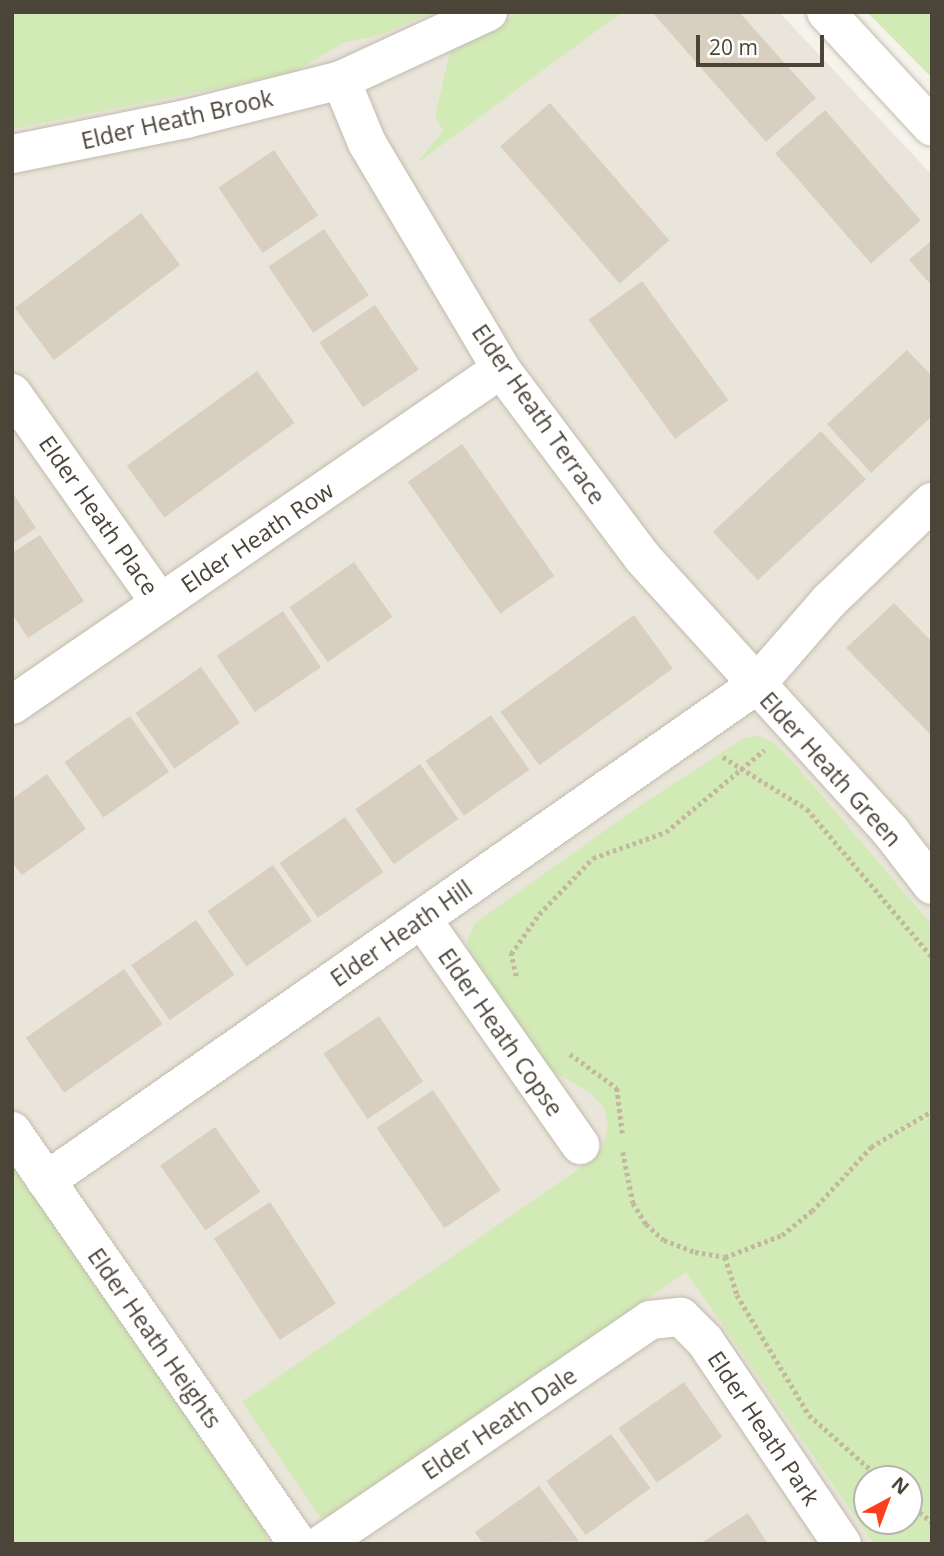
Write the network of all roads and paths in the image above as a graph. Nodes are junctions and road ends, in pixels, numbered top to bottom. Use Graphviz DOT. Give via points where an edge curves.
graph roads {
  1 [pos="488,12"];
  2 [pos="826,12"];
  3 [pos="341,80"];
  4 [pos="932,127"];
  5 [pos="12,154"];
  6 [pos="501,369"];
  7 [pos="12,393"];
  8 [pos="932,502"];
  9 [pos="160,603"];
  10 [pos="755,686"];
  11 [pos="12,705"];
  12 [pos="768,746"];
  13 [pos="719,755"];
  14 [pos="742,769"];
  15 [pos="932,885"];
  16 [pos="422,919"];
  17 [pos="932,957"];
  18 [pos="516,980"];
  19 [pos="564,1051"];
  20 [pos="932,1111"];
  21 [pos="12,1132"];
  22 [pos="580,1145"];
  23 [pos="47,1181"];
  24 [pos="725,1257"];
  25 [pos="681,1317"];
  26 [pos="809,1415"];
  27 [pos="802,1421"];
  28 [pos="865,1465"];
  29 [pos="298,1544"];
  30 [pos="322,1544"];
  31 [pos="842,1544"];
  1 -- 3 [label="street, Elder Heath Brook"];
  2 -- 4 [label="street"];
  3 -- 5 [label="street, Elder Heath Brook" via="186,119"];
  3 -- 6 [label="street, Elder Heath Terrace" via="368,143"];
  6 -- 9 [label="street, Elder Heath Row"];
  6 -- 10 [label="street, Elder Heath Terrace" via="642,557"];
  7 -- 9 [label="street, Elder Heath Place"];
  8 -- 10 [label="street, Elder Heath Hill" via="829,601"];
  9 -- 11 [label="street, Elder Heath Row"];
  10 -- 15 [label="street, Elder Heath Green" via="891,832"];
  10 -- 16 [label="street, Elder Heath Hill"];
  12 -- 14 [label="path"];
  13 -- 14 [label="path"];
  14 -- 17 [label="path" via="807,808"];
  14 -- 18 [label="path" via="666,832 593,858 539,914 510,954"];
  16 -- 22 [label="street, Elder Heath Copse"];
  16 -- 23 [label="street, Elder Heath Hill"];
  19 -- 24 [label="path" via="617,1088 623,1116 624,1171 633,1203 646,1224 664,1240"];
  20 -- 24 [label="path" via="871,1147 812,1211 782,1235"];
  21 -- 23 [label="street, Elder Heath Heights"];
  23 -- 29 [label="street, Elder Heath Heights"];
  24 -- 26 [label="path" via="737,1295"];
  25 -- 30 [label="street, Elder Heath Dale" via="650,1320"];
  25 -- 31 [label="street, Elder Heath Park" via="705,1341"];
  26 -- 27 [label="path"];
  26 -- 28 [label="path"];
}
